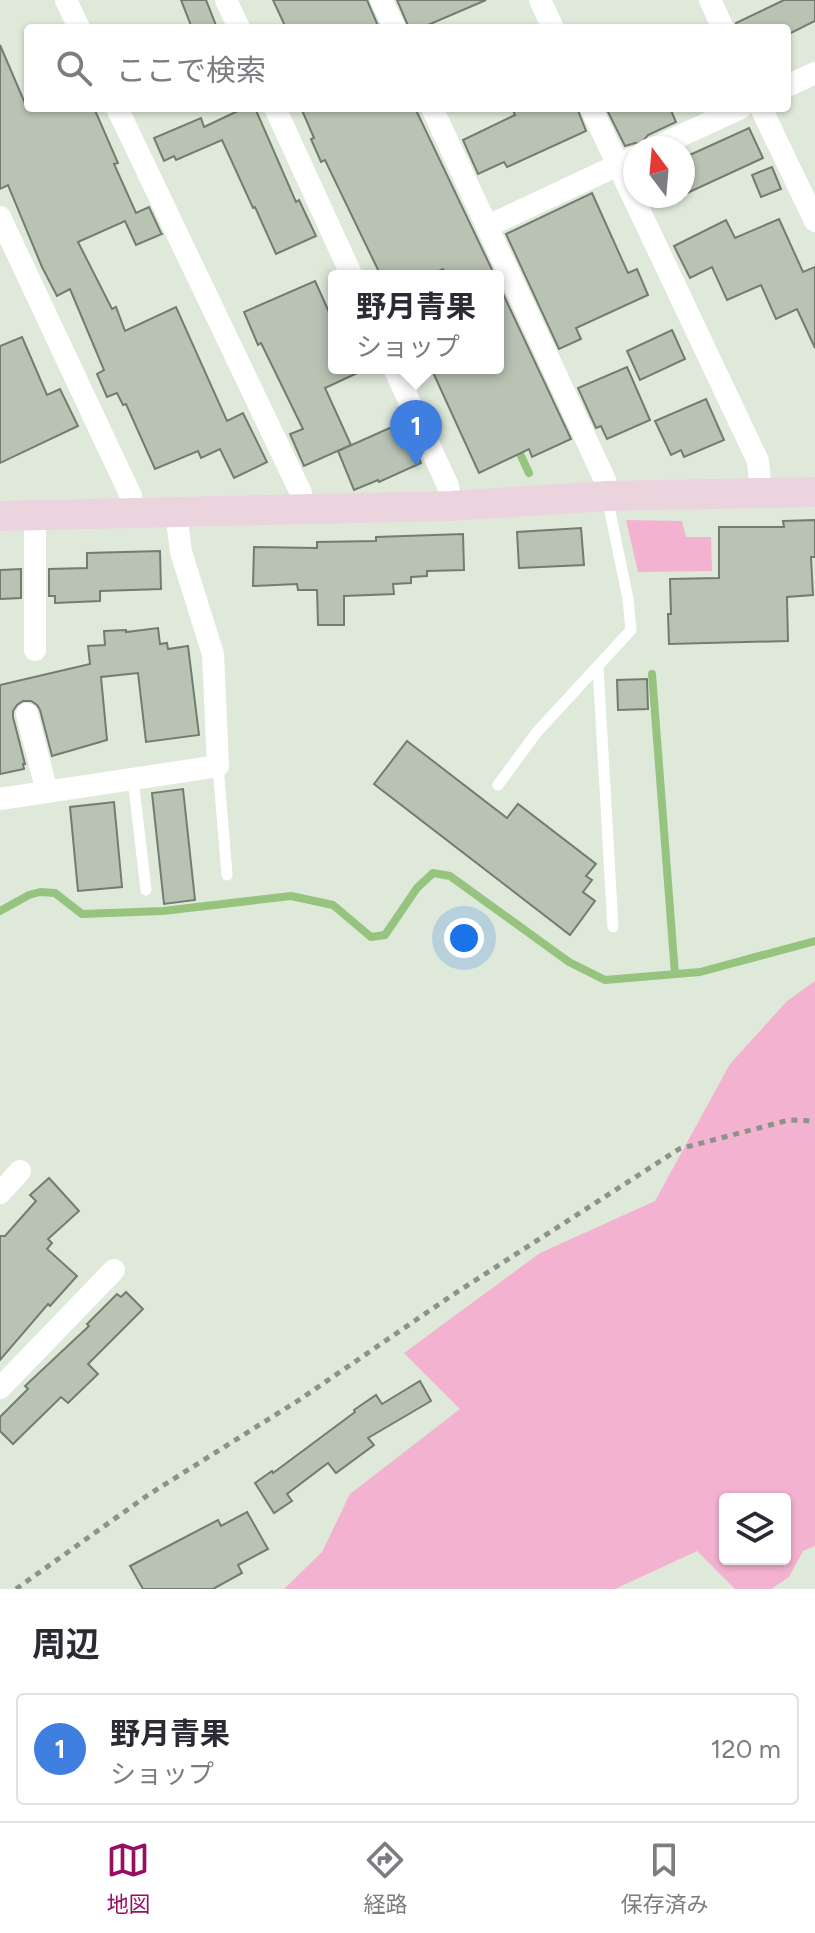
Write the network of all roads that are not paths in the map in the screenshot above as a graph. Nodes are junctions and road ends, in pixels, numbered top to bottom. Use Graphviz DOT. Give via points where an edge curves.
graph roads {
  1 [pos="66,0"];
  2 [pos="226,0"];
  3 [pos="381,0"];
  4 [pos="540,0"];
  5 [pos="710,0"];
  6 [pos="77,24"];
  7 [pos="237,24"];
  8 [pos="393,24"];
  9 [pos="551,24"];
  10 [pos="721,24"];
  11 [pos="815,73"];
  12 [pos="791,84"];
  13 [pos="119,112"];
  14 [pos="277,112"];
  15 [pos="434,112"];
  16 [pos="594,112"];
  17 [pos="732,112"];
  18 [pos="763,112"];
  19 [pos="680,136"];
  20 [pos="623,156"];
  21 [pos="623,162"];
  22 [pos="647,208"];
  23 [pos="0,217"];
  24 [pos="815,221"];
  25 [pos="488,226"];
  26 [pos="349,270"];
  27 [pos="397,374"];
  28 [pos="761,492"];
  29 [pos="815,492"];
  30 [pos="607,496"];
  31 [pos="451,506"];
  32 [pos="302,509"];
  33 [pos="176,512"];
  34 [pos="132,513"];
  35 [pos="35,515"];
  36 [pos="0,516"];
  37 [pos="35,650"];
  38 [pos="598,667"];
  39 [pos="27,714"];
  40 [pos="218,766"];
  41 [pos="133,779"];
  42 [pos="498,785"];
  43 [pos="47,792"];
  44 [pos="0,799"];
  45 [pos="227,875"];
  46 [pos="146,890"];
  47 [pos="613,927"];
  48 [pos="20,1171"];
  49 [pos="0,1193"];
  50 [pos="114,1270"];
  51 [pos="0,1388"];
  1 -- 6 [label="street"];
  2 -- 7 [label="street"];
  3 -- 8 [label="street"];
  4 -- 9 [label="street"];
  5 -- 10 [label="street"];
  11 -- 12 [label="street"];
  13 -- 32 [label="street" via="301,493"];
  14 -- 26 [label="street"];
  15 -- 25 [label="street"];
  16 -- 20 [label="street"];
  17 -- 19 [label="street"];
  18 -- 24 [label="street"];
  21 -- 25 [label="street"];
  22 -- 28 [label="street" via="758,461"];
  23 -- 34 [label="street" via="131,496"];
  25 -- 30 [label="street" via="605,480"];
  27 -- 31 [label="street" via="448,486"];
  28 -- 29 [label="street"];
  28 -- 30 [label="street"];
  30 -- 31 [label="street"];
  30 -- 38 [label="lane" via="631,630"];
  31 -- 32 [label="street"];
  32 -- 33 [label="street"];
  33 -- 34 [label="street"];
  33 -- 40 [label="street" via="181,552 213,654"];
  34 -- 35 [label="street"];
  35 -- 36 [label="street"];
  35 -- 37 [label="street"];
  38 -- 42 [label="lane" via="537,732"];
  38 -- 47 [label="lane"];
  39 -- 43 [label="street"];
  40 -- 41 [label="street"];
  40 -- 45 [label="lane"];
  41 -- 43 [label="street"];
  41 -- 46 [label="lane"];
  43 -- 44 [label="street"];
  48 -- 49 [label="street"];
  50 -- 51 [label="street"];
}
